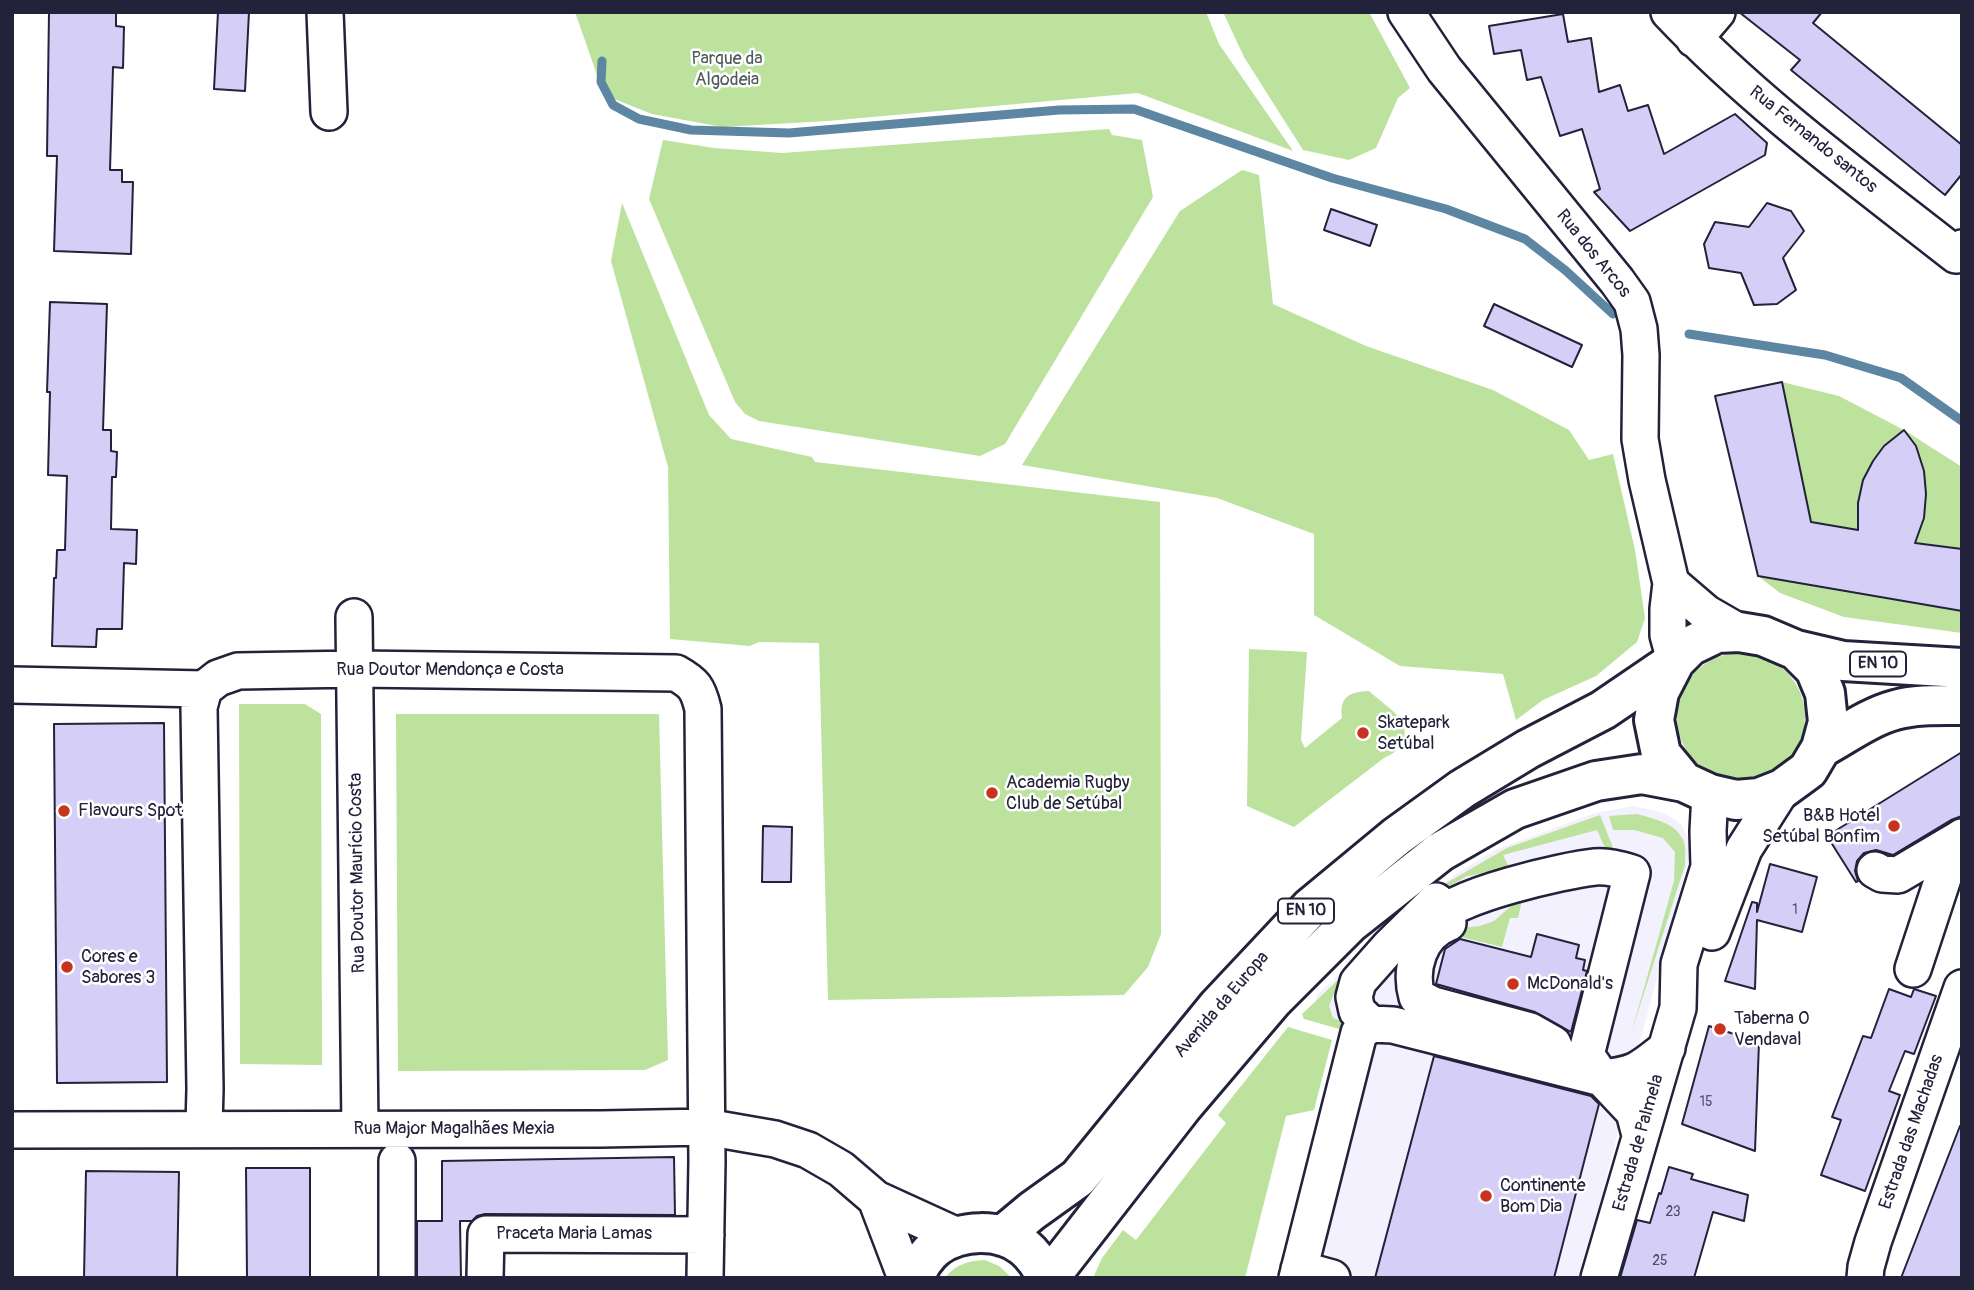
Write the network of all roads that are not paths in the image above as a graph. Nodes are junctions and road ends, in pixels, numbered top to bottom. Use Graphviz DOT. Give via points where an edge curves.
graph roads {
  1 [pos="326,12"];
  2 [pos="1406,12"];
  3 [pos="1669,12"];
  4 [pos="1717,12"];
  5 [pos="1694,39"];
  6 [pos="329,112"];
  7 [pos="1962,248"];
  8 [pos="1671,583"];
  9 [pos="354,617"];
  10 [pos="1740,632"];
  11 [pos="1796,650"];
  12 [pos="1675,661"];
  13 [pos="1962,668"];
  14 [pos="356,669"];
  15 [pos="12,685"];
  16 [pos="204,689"];
  17 [pos="1962,705"];
  18 [pos="1821,748"];
  19 [pos="1697,788"];
  20 [pos="1782,789"];
  21 [pos="1960,838"];
  22 [pos="1875,870"];
  23 [pos="1520,884"];
  24 [pos="1913,969"];
  25 [pos="1962,988"];
  26 [pos="1678,1008"];
  27 [pos="1371,1024"];
  28 [pos="1667,1048"];
  29 [pos="1563,1068"];
  30 [pos="1602,1078"];
  31 [pos="706,1127"];
  32 [pos="204,1128"];
  33 [pos="360,1129"];
  34 [pos="12,1130"];
  35 [pos="1640,1135"];
  36 [pos="397,1161"];
  37 [pos="876,1199"];
  38 [pos="706,1235"];
  39 [pos="957,1236"];
  40 [pos="1002,1236"];
  41 [pos="1309,1275"];
  42 [pos="397,1278"];
  43 [pos="485,1278"];
  44 [pos="705,1278"];
  45 [pos="906,1278"];
  46 [pos="914,1278"];
  47 [pos="1048,1278"];
  48 [pos="1599,1278"];
  49 [pos="1865,1278"];
  1 -- 6 [label="street"];
  2 -- 8 [label="street, Rua dos Arcos" via="1444,69 1632,302 1641,355 1640,439"];
  3 -- 5 [label="street, Rua Fernando santos"];
  4 -- 5 [label="street"];
  5 -- 7 [label="street, Rua Fernando santos" via="1814,143 1956,255"];
  8 -- 10 [label="street" via="1706,613"];
  8 -- 12 [label="street, Rua dos Arcos" via="1668,635"];
  9 -- 14 [label="street, Rua Doutor Maurício Costa"];
  10 -- 11 [label="main road, EN 10"];
  10 -- 12 [label="main road, EN 10" via="1717,633 1690,646"];
  11 -- 13 [label="main road, EN 10" via="1843,661"];
  11 -- 18 [label="main road, EN 10" via="1815,669 1825,693 1828,722"];
  12 -- 19 [label="main road, EN 10" via="1659,692 1654,720 1661,754"];
  12 -- 40 [label="main road, Avenida da Europa / EN 10" via="1603,710 1462,789 1310,908 1218,1006 1079,1178"];
  14 -- 16 [label="street, Rua Doutor Mendonça e Costa" via="238,671"];
  14 -- 31 [label="street, Rua Doutor Mendonça e Costa" via="658,672 676,673 691,681 702,709"];
  14 -- 33 [label="street, Rua Doutor Maurício Costa"];
  15 -- 16 [label="street"];
  16 -- 32 [label="street" via="199,706"];
  17 -- 18 [label="main road, EN 10" via="1895,710"];
  18 -- 20 [label="main road, EN 10" via="1808,770"];
  19 -- 20 [label="main road, EN 10" via="1736,800"];
  19 -- 26 [label="street, Estrada de Palmela" via="1708,831 1709,867 1679,964"];
  19 -- 47 [label="main road, Avenida da Europa / EN 10" via="1642,774 1595,781 1515,809 1440,852 1350,923 1273,1000"];
  20 -- 26 [label="street, Estrada de Palmela" via="1744,849 1699,971"];
  21 -- 22 [label="street" via="1898,875"];
  21 -- 24 [label="street"];
  23 -- 27 [label="street" via="1492,877 1471,881 1434,902 1358,982 1357,1011"];
  23 -- 29 [label="street" via="1497,907 1444,924 1429,934 1418,956 1413,983 1418,997 1433,1005 1530,1031 1553,1044"];
  23 -- 30 [label="street" via="1593,867 1632,873 1586,1055"];
  25 -- 49 [label="street, Estrada das Machadas"];
  26 -- 28 [label="street, Estrada de Palmela"];
  27 -- 29 [label="street" via="1393,1025"];
  27 -- 41 [label="street" via="1356,1043"];
  28 -- 30 [label="street" via="1638,1071"];
  28 -- 35 [label="street, Estrada de Palmela"];
  29 -- 30 [label="street"];
  30 -- 35 [label="street" via="1634,1112"];
  31 -- 33 [label="street, Rua Major Magalhães Mexia"];
  31 -- 37 [label="street, Rua Major Magalhães Mexia" via="800,1147 841,1170"];
  31 -- 38 [label="street"];
  32 -- 33 [label="street, Rua Major Magalhães Mexia"];
  32 -- 34 [label="street, Rua Major Magalhães Mexia"];
  35 -- 48 [label="street, Estrada de Palmela"];
  36 -- 42 [label="street"];
  37 -- 39 [label="street"];
  37 -- 45 [label="street"];
  38 -- 43 [label="street, Praceta Maria Lamas" via="486,1234"];
  38 -- 44 [label="street"];
  39 -- 40 [label="main road, Avenida da Europa"];
  39 -- 46 [label="main road" via="936,1247"];
  40 -- 47 [label="main road, Avenida da Europa" via="1022,1245"];
}
